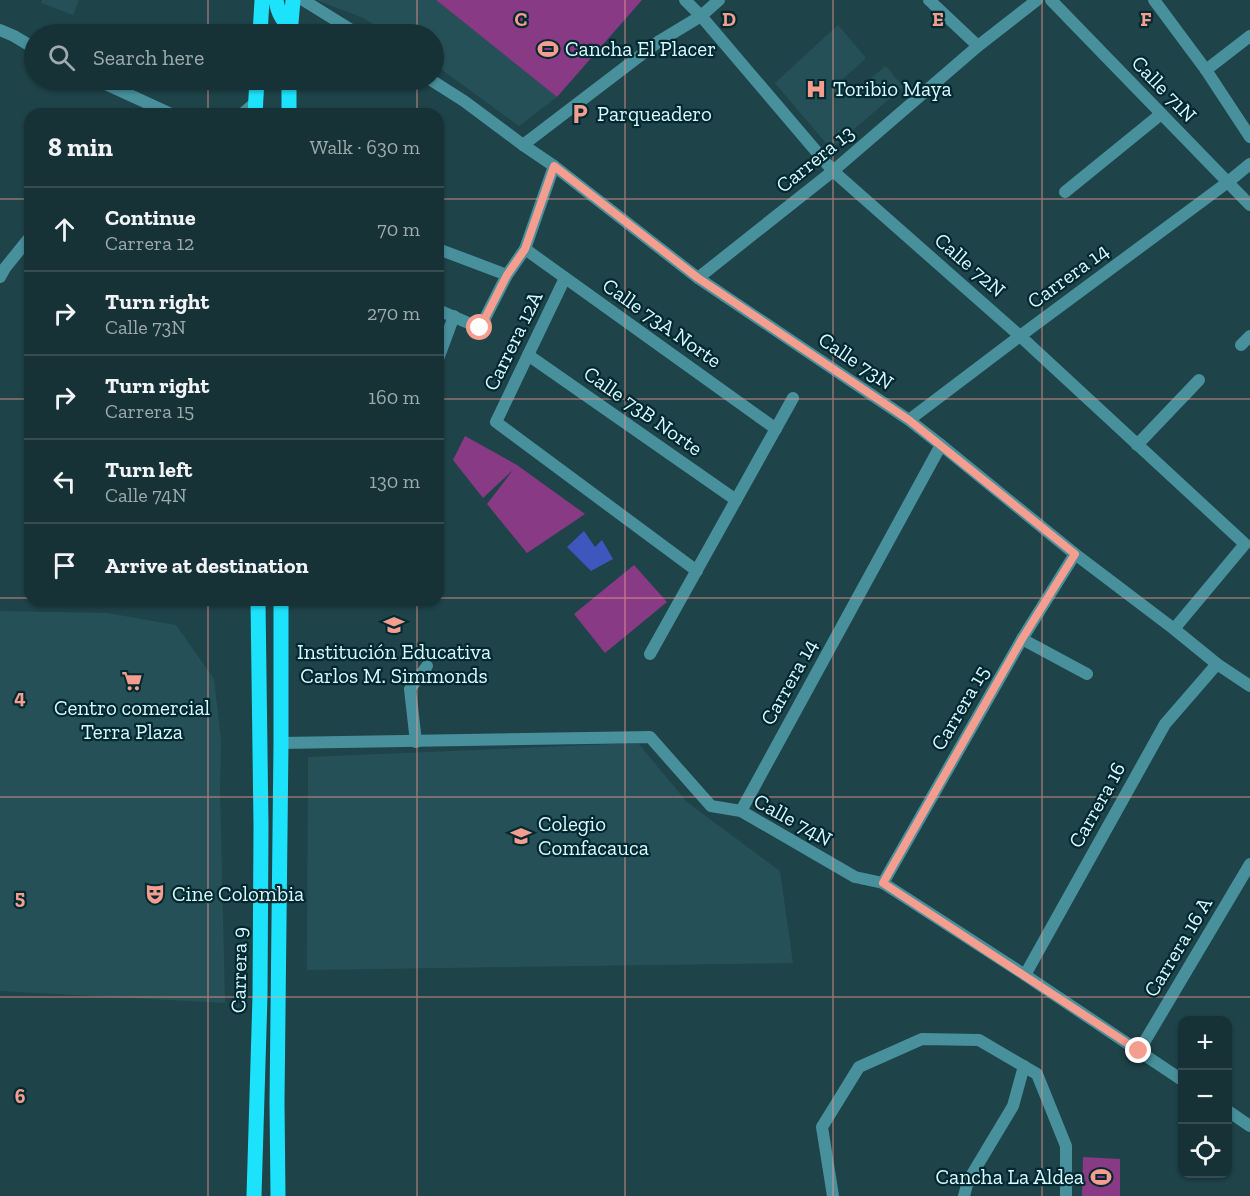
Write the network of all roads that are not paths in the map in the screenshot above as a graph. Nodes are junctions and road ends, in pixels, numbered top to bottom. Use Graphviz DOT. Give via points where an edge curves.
graph roads {
  1 [pos="262,0"];
  2 [pos="276,0"];
  3 [pos="293,0"];
  4 [pos="303,0"];
  5 [pos="685,0"];
  6 [pos="719,0"];
  7 [pos="929,0"];
  8 [pos="1037,0"];
  9 [pos="1051,0"];
  10 [pos="1154,0"];
  11 [pos="701,16"];
  12 [pos="261,24"];
  13 [pos="285,24"];
  14 [pos="291,24"];
  15 [pos="342,24"];
  16 [pos="0,30"];
  17 [pos="1250,36"];
  18 [pos="24,42"];
  19 [pos="978,46"];
  20 [pos="1206,70"];
  21 [pos="444,88"];
  22 [pos="119,90"];
  23 [pos="257,90"];
  24 [pos="290,90"];
  25 [pos="158,108"];
  26 [pos="256,108"];
  27 [pos="289,108"];
  28 [pos="1161,114"];
  29 [pos="1250,137"];
  30 [pos="523,146"];
  31 [pos="1250,164"];
  32 [pos="554,166"];
  33 [pos="833,171"];
  34 [pos="1228,182"];
  35 [pos="1065,192"];
  36 [pos="1250,204"];
  37 [pos="24,244"];
  38 [pos="525,249"];
  39 [pos="444,251"];
  40 [pos="507,275"];
  41 [pos="0,278"];
  42 [pos="565,278"];
  43 [pos="698,278"];
  44 [pos="444,312"];
  45 [pos="454,316"];
  46 [pos="1020,336"];
  47 [pos="444,343"];
  48 [pos="528,355"];
  49 [pos="1199,380"];
  50 [pos="793,398"];
  51 [pos="909,420"];
  52 [pos="776,429"];
  53 [pos="941,445"];
  54 [pos="1137,445"];
  55 [pos="736,500"];
  56 [pos="1075,554"];
  57 [pos="697,571"];
  58 [pos="258,606"];
  59 [pos="280,606"];
  60 [pos="1174,629"];
  61 [pos="1022,639"];
  62 [pos="650,654"];
  63 [pos="1217,664"];
  64 [pos="428,666"];
  65 [pos="1087,674"];
  66 [pos="1250,686"];
  67 [pos="416,742"];
  68 [pos="281,743"];
  69 [pos="741,812"];
  70 [pos="1250,864"];
  71 [pos="883,883"];
  72 [pos="1025,975"];
  73 [pos="1139,1051"];
  74 [pos="1024,1066"];
  75 [pos="1178,1077"];
  76 [pos="1232,1114"];
  77 [pos="1250,1126"];
  78 [pos="254,1196"];
  79 [pos="278,1196"];
  80 [pos="834,1196"];
  81 [pos="964,1196"];
  82 [pos="1066,1196"];
  1 -- 12 [label="main road"];
  2 -- 13 [label="main road"];
  3 -- 14 [label="main road"];
  4 -- 15 [label="street"];
  5 -- 11 [label="street, Calle 72N"];
  6 -- 11 [label="street"];
  7 -- 19 [label="street"];
  8 -- 19 [label="street, Carrera 13"];
  9 -- 28 [label="street, Calle 71N"];
  10 -- 20 [label="street"];
  11 -- 30 [label="street" via="658,42"];
  11 -- 33 [label="street, Calle 72N"];
  16 -- 18 [label="street"];
  17 -- 20 [label="street"];
  19 -- 33 [label="street, Carrera 13"];
  20 -- 29 [label="street"];
  21 -- 30 [label="street, Calle 73N"];
  22 -- 25 [label="street"];
  23 -- 26 [label="main road"];
  24 -- 27 [label="main road"];
  28 -- 34 [label="street, Calle 71N"];
  28 -- 35 [label="street"];
  30 -- 32 [label="street, Calle 73N"];
  31 -- 34 [label="street, Carrera 14"];
  32 -- 38 [label="street"];
  32 -- 43 [label="street, Calle 73N"];
  33 -- 43 [label="street, Carrera 13"];
  33 -- 46 [label="street, Calle 72N"];
  34 -- 36 [label="street, Calle 71N"];
  34 -- 46 [label="street, Carrera 14"];
  37 -- 41 [label="street"];
  38 -- 40 [label="street"];
  38 -- 42 [label="street, Calle 73A Norte"];
  39 -- 40 [label="street"];
  40 -- 45 [label="street" via="480,328"];
  42 -- 48 [label="street, Carrera 12A"];
  42 -- 52 [label="street, Calle 73A Norte"];
  43 -- 51 [label="street, Calle 73N"];
  44 -- 45 [label="street"];
  45 -- 47 [label="street"];
  46 -- 51 [label="street, Carrera 14"];
  46 -- 54 [label="street, Calle 72N"];
  48 -- 55 [label="street, Calle 73B Norte"];
  48 -- 57 [label="street, Carrera 12A" via="496,422"];
  49 -- 54 [label="street"];
  50 -- 52 [label="street"];
  51 -- 53 [label="street, Calle 73N"];
  52 -- 55 [label="street"];
  53 -- 56 [label="street, Calle 73N"];
  53 -- 69 [label="street, Carrera 14"];
  54 -- 60 [label="street, Calle 72N" via="1245,544"];
  55 -- 57 [label="street"];
  56 -- 60 [label="street, Calle 73N"];
  56 -- 61 [label="street, Carrera 15"];
  57 -- 62 [label="street"];
  58 -- 78 [label="main road, Carrera 9" via="260,996"];
  59 -- 68 [label="main road, Carrera 9"];
  60 -- 63 [label="street, Calle 73N"];
  61 -- 65 [label="street"];
  61 -- 71 [label="street, Carrera 15"];
  63 -- 66 [label="street, Calle 73N"];
  63 -- 72 [label="street, Carrera 16" via="1165,724"];
  64 -- 67 [label="street" via="410,689"];
  67 -- 68 [label="street, Calle 74N"];
  67 -- 69 [label="street, Calle 74N" via="650,737 711,806"];
  68 -- 79 [label="main road, Carrera 9"];
  69 -- 71 [label="street, Calle 74N" via="855,877"];
  70 -- 73 [label="street, Carrera 16 A"];
  71 -- 72 [label="street, Calle 74N"];
  72 -- 73 [label="street, Calle 74N"];
  73 -- 75 [label="street, Calle 74N"];
  74 -- 80 [label="street" via="979,1040 922,1039 859,1067 822,1127"];
  74 -- 81 [label="street" via="1013,1106 968,1181"];
  74 -- 82 [label="street" via="1037,1074 1066,1146"];
  76 -- 77 [label="street"];
}
